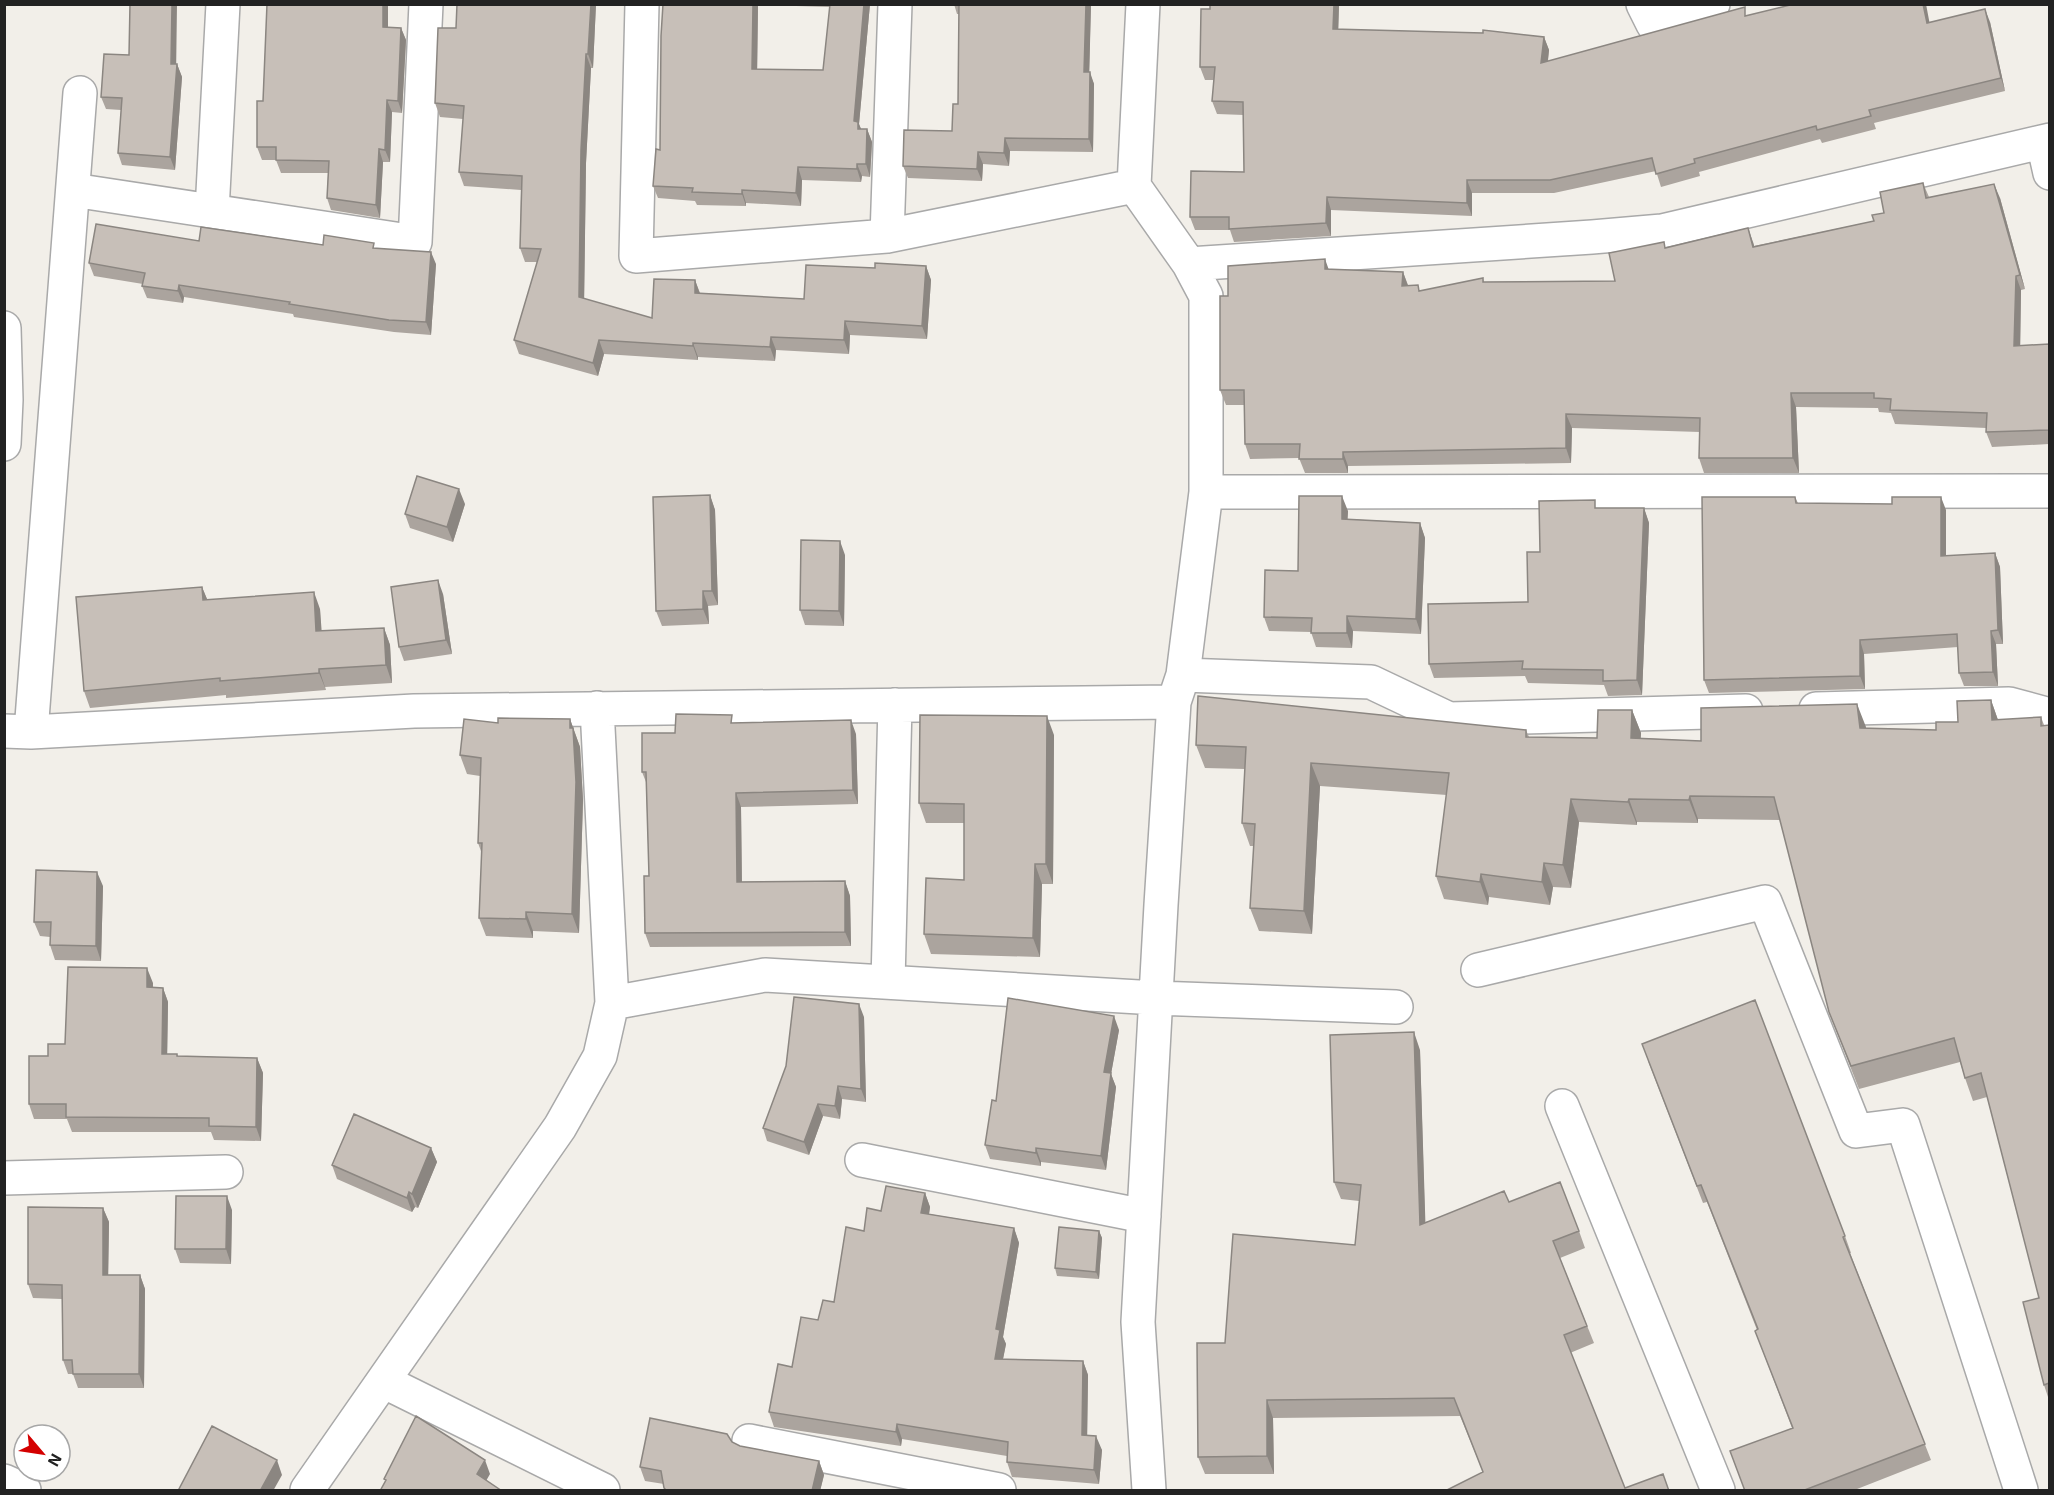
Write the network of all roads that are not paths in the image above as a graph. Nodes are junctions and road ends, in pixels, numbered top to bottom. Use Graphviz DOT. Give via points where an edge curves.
graph roads {
  1 [pos="223,4"];
  2 [pos="426,4"];
  3 [pos="642,4"];
  4 [pos="895,4"];
  5 [pos="1143,4"];
  6 [pos="1643,4"];
  7 [pos="1713,4"];
  8 [pos="80,93"];
  9 [pos="2046,141"];
  10 [pos="2049,173"];
  11 [pos="1134,186"];
  12 [pos="73,190"];
  13 [pos="212,211"];
  14 [pos="888,236"];
  15 [pos="1189,264"];
  16 [pos="4,328"];
  17 [pos="4,444"];
  18 [pos="2049,491"];
  19 [pos="1206,492"];
  20 [pos="1179,689"];
  21 [pos="895,705"];
  22 [pos="597,708"];
  23 [pos="2049,715"];
  24 [pos="18,732"];
  25 [pos="1478,970"];
  26 [pos="888,982"];
  27 [pos="1156,998"];
  28 [pos="612,1003"];
  29 [pos="1396,1007"];
  30 [pos="1562,1106"];
  31 [pos="862,1160"];
  32 [pos="226,1172"];
  33 [pos="4,1178"];
  34 [pos="1144,1216"];
  35 [pos="383,1381"];
  36 [pos="749,1441"];
  37 [pos="4,1481"];
  38 [pos="24,1491"];
  39 [pos="307,1491"];
  40 [pos="603,1491"];
  41 [pos="999,1491"];
  42 [pos="1149,1491"];
  43 [pos="1718,1491"];
  44 [pos="2021,1491"];
  1 -- 13 [label="street"];
  2 -- 13 [label="street" via="415,242"];
  3 -- 14 [label="street" via="636,256"];
  4 -- 14 [label="street"];
  5 -- 11 [label="street"];
  6 -- 7 [label="street" via="1653,24"];
  8 -- 12 [label="street"];
  9 -- 10 [label="street"];
  9 -- 15 [label="street" via="1662,231"];
  11 -- 14 [label="street"];
  11 -- 15 [label="street"];
  12 -- 13 [label="street"];
  12 -- 24 [label="street"];
  15 -- 19 [label="street" via="1206,296"];
  16 -- 17 [label="street"];
  18 -- 19 [label="street"];
  19 -- 20 [label="street"];
  20 -- 21 [label="street"];
  20 -- 23 [label="street" via="1371,682 1449,719 2009,704"];
  20 -- 27 [label="street"];
  21 -- 22 [label="street"];
  21 -- 26 [label="street"];
  22 -- 24 [label="street" via="414,711"];
  22 -- 28 [label="street"];
  25 -- 44 [label="street" via="1765,902 1856,1131 1903,1125"];
  26 -- 27 [label="street"];
  26 -- 28 [label="street" via="765,975"];
  27 -- 29 [label="street"];
  27 -- 34 [label="street"];
  28 -- 35 [label="street" via="600,1056 560,1127"];
  30 -- 43 [label="street"];
  31 -- 34 [label="street"];
  32 -- 33 [label="street"];
  34 -- 42 [label="street" via="1138,1322"];
  35 -- 39 [label="street"];
  35 -- 40 [label="street"];
  36 -- 41 [label="street"];
  37 -- 38 [label="street"];
}
